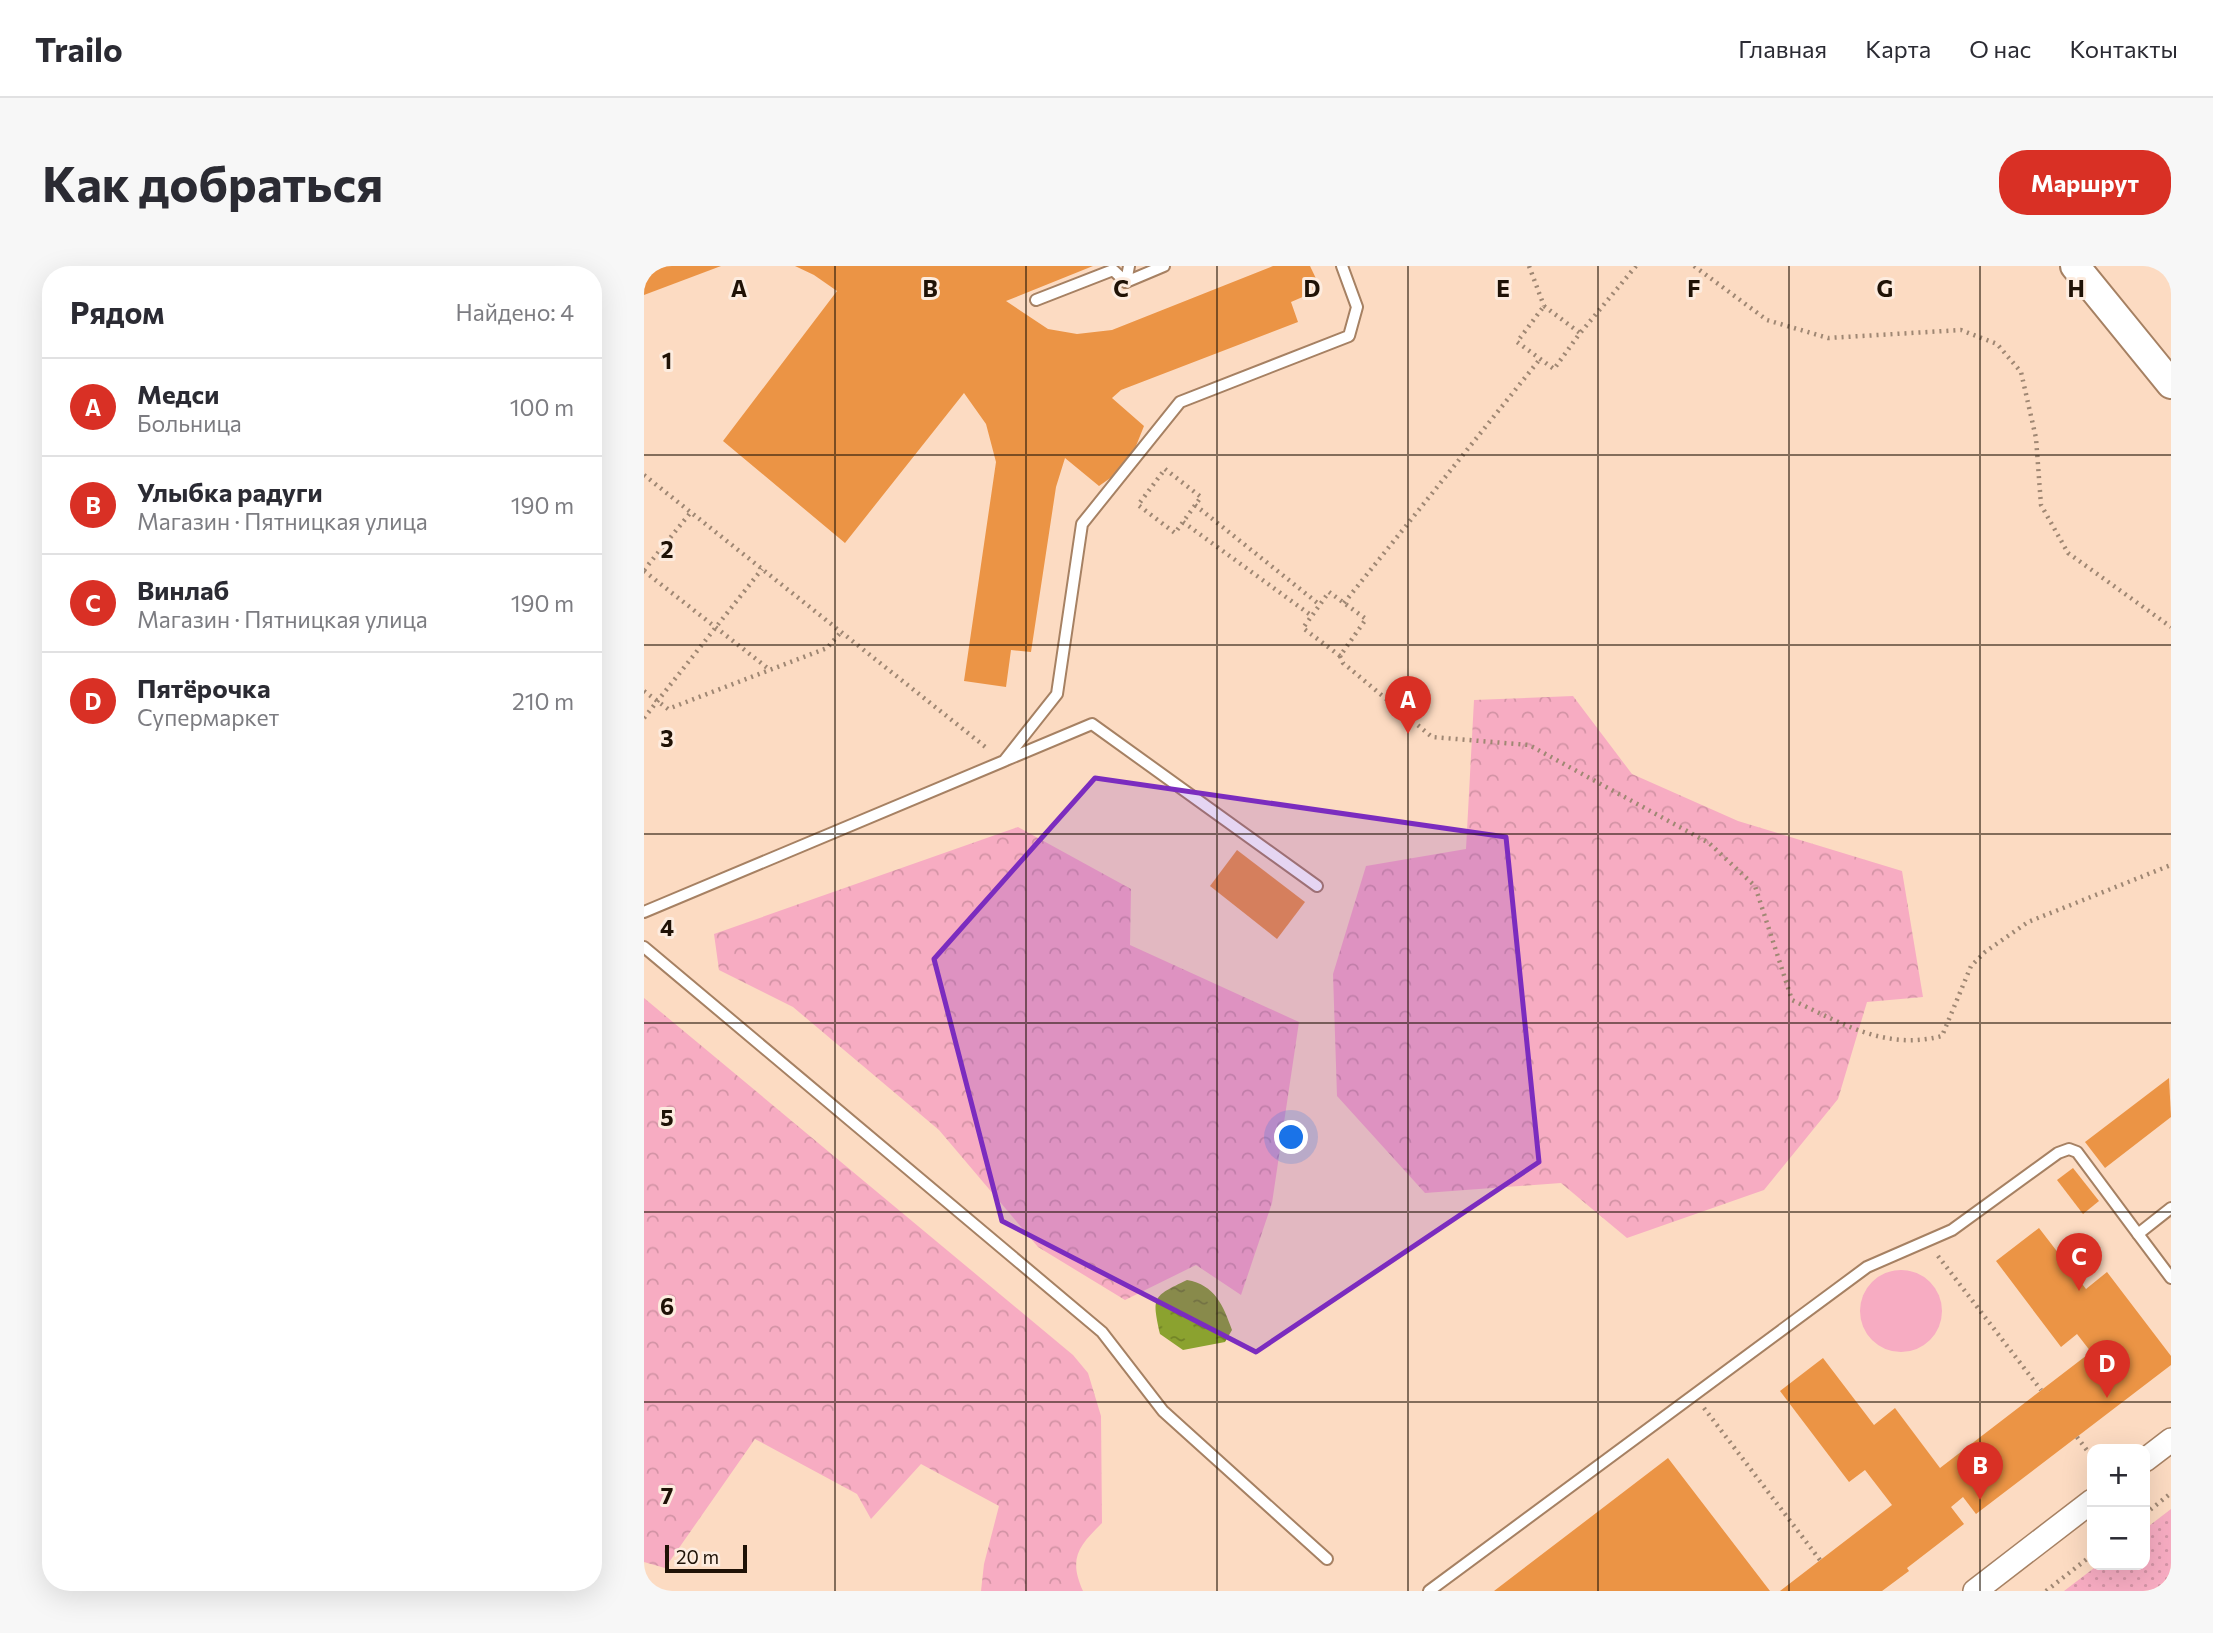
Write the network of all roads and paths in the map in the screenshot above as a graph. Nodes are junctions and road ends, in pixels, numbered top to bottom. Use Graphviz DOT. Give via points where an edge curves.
graph roads {
  1 [pos="1129,266"];
  2 [pos="1164,266"];
  3 [pos="1342,266"];
  4 [pos="1529,266"];
  5 [pos="1636,266"];
  6 [pos="1694,266"];
  7 [pos="2075,266"];
  8 [pos="1126,282"];
  9 [pos="1036,300"];
  10 [pos="1544,306"];
  11 [pos="1580,333"];
  12 [pos="1539,359"];
  13 [pos="2171,384"];
  14 [pos="644,475"];
  15 [pos="1195,505"];
  16 [pos="691,512"];
  17 [pos="1183,522"];
  18 [pos="762,569"];
  19 [pos="644,570"];
  20 [pos="1344,603"];
  21 [pos="1320,605"];
  22 [pos="1312,616"];
  23 [pos="716,627"];
  24 [pos="2171,627"];
  25 [pos="841,632"];
  26 [pos="1340,656"];
  27 [pos="771,670"];
  28 [pos="644,691"];
  29 [pos="657,701"];
  30 [pos="644,718"];
  31 [pos="1004,761"];
  32 [pos="2171,865"];
  33 [pos="1317,886"];
  34 [pos="644,912"];
  35 [pos="644,947"];
  36 [pos="2095,1155"];
  37 [pos="2085,1163"];
  38 [pos="2171,1208"];
  39 [pos="2138,1234"];
  40 [pos="1927,1241"];
  41 [pos="2171,1278"];
  42 [pos="2041,1390"];
  43 [pos="1695,1396"];
  44 [pos="2077,1437"];
  45 [pos="2171,1440"];
  46 [pos="2087,1450"];
  47 [pos="2150,1456"];
  48 [pos="2171,1493"];
  49 [pos="2087,1505"];
  50 [pos="2150,1510"];
  51 [pos="1327,1559"];
  52 [pos="2087,1559"];
  53 [pos="1820,1560"];
  54 [pos="1429,1591"];
  55 [pos="1975,1591"];
  56 [pos="2046,1591"];
  1 -- 8 [label="lane"];
  2 -- 8 [label="lane"];
  3 -- 31 [label="lane" via="1357,307 1349,336 1180,402 1082,524 1057,694"];
  4 -- 10 [label="path"];
  5 -- 11 [label="path"];
  6 -- 24 [label="path" via="1767,320 1828,338 1961,330 1997,344 2021,372 2036,439 2041,505 2068,554"];
  7 -- 13 [label="street"];
  8 -- 9 [label="lane" via="1113,270"];
  10 -- 11 [label="path"];
  10 -- 12 [label="path" via="1517,342"];
  11 -- 12 [label="path" via="1553,369"];
  12 -- 20 [label="path"];
  14 -- 16 [label="path"];
  15 -- 17 [label="path"];
  15 -- 17 [label="path" via="1201,497 1164,469 1138,505 1175,533"];
  15 -- 21 [label="path"];
  16 -- 18 [label="path"];
  16 -- 19 [label="path"];
  17 -- 22 [label="path"];
  18 -- 23 [label="path"];
  18 -- 25 [label="path"];
  19 -- 23 [label="path"];
  20 -- 21 [label="path" via="1329,592"];
  20 -- 26 [label="path" via="1366,620"];
  21 -- 22 [label="path"];
  22 -- 26 [label="path" via="1303,628"];
  23 -- 27 [label="path"];
  23 -- 29 [label="path"];
  25 -- 27 [label="path" via="827,648"];
  25 -- 31 [label="path"];
  26 -- 32 [label="path" via="1432,737 1529,745 1709,843 1755,886 1792,1000 1873,1037 1923,1041 1942,1036 1971,966 1985,952 2028,922"];
  27 -- 29 [label="path" via="668,709"];
  28 -- 29 [label="path"];
  29 -- 30 [label="path"];
  31 -- 33 [label="lane" via="1092,724"];
  31 -- 34 [label="lane"];
  35 -- 51 [label="lane" via="1102,1332 1163,1411"];
  36 -- 37 [label="lane"];
  37 -- 39 [label="lane"];
  37 -- 40 [label="lane" via="2077,1152 2058,1153 1952,1230"];
  38 -- 39 [label="lane"];
  39 -- 41 [label="lane"];
  40 -- 42 [label="path"];
  40 -- 43 [label="lane" via="1867,1267"];
  43 -- 53 [label="path"];
  43 -- 54 [label="lane"];
  44 -- 46 [label="path"];
  45 -- 47 [label="street"];
  48 -- 50 [label="path"];
  49 -- 55 [label="street"];
  52 -- 56 [label="path"];
}
